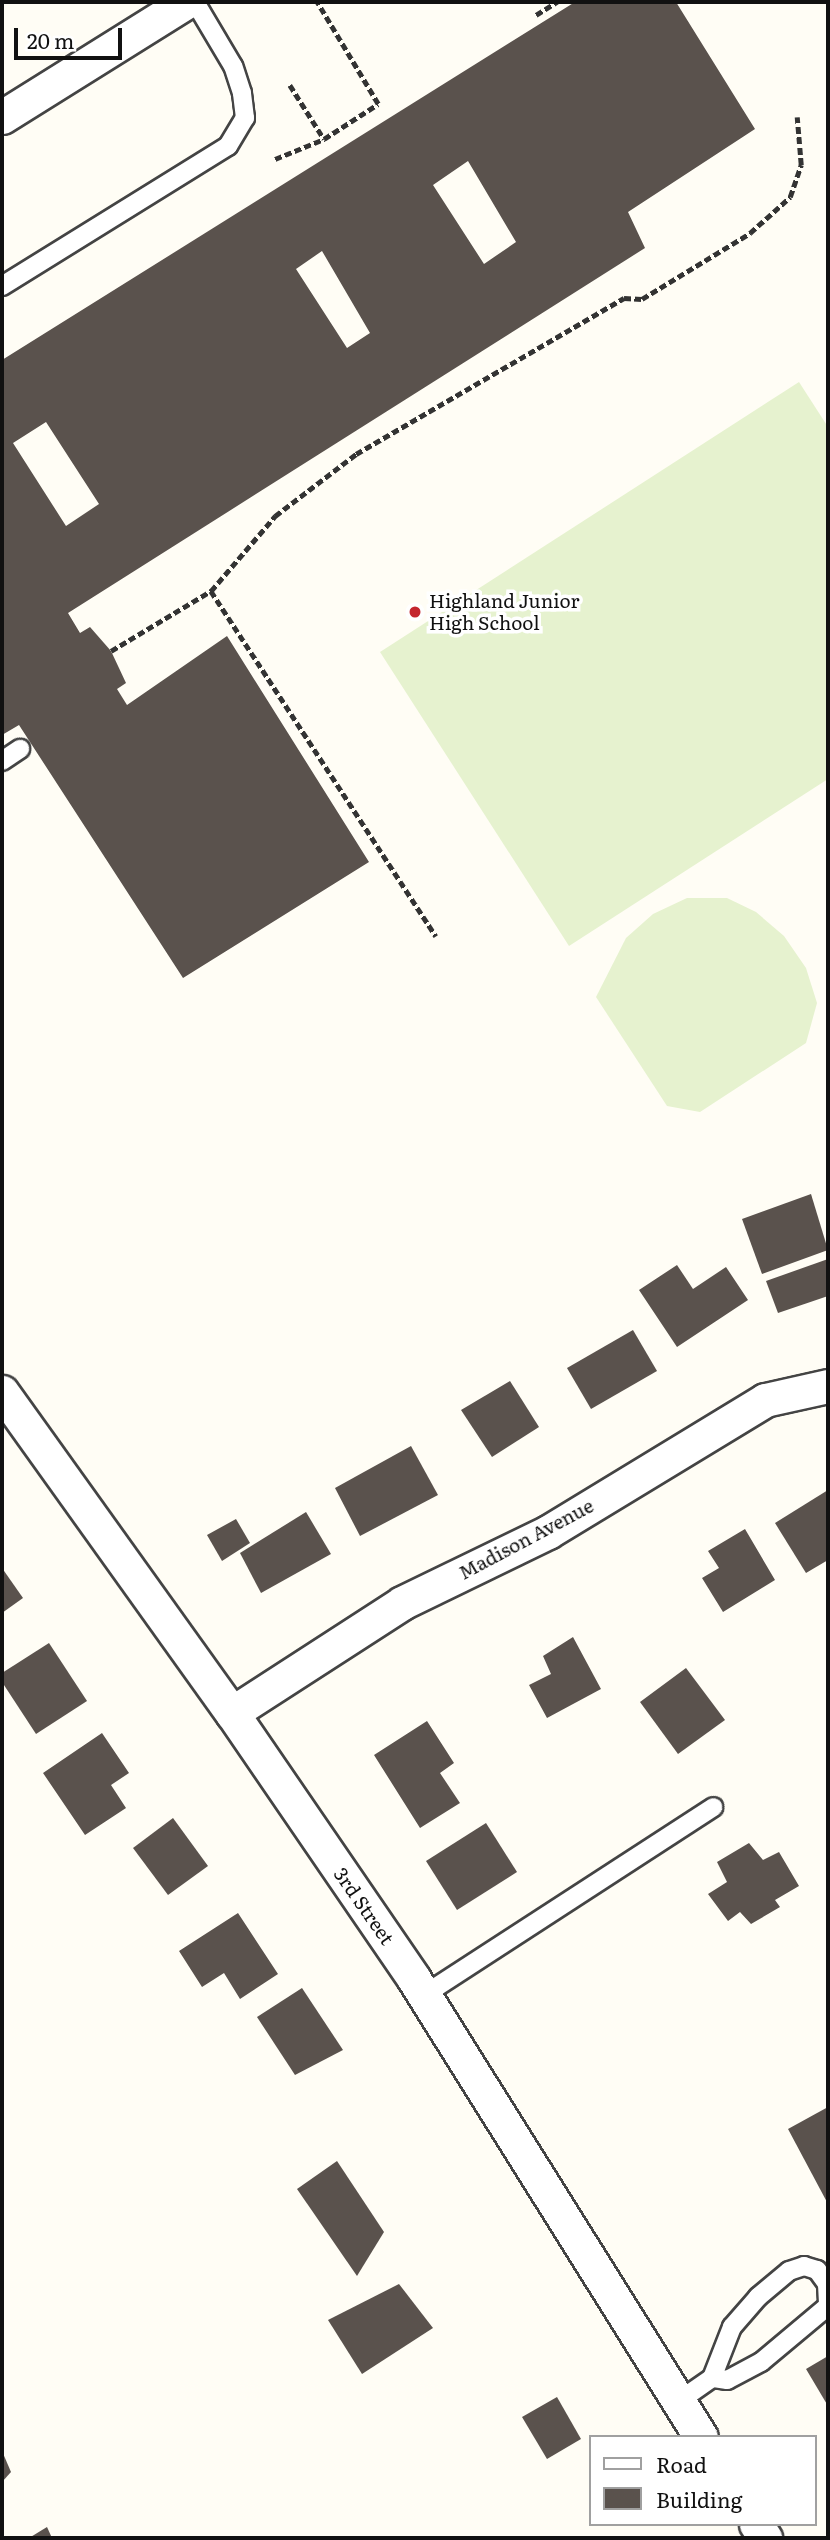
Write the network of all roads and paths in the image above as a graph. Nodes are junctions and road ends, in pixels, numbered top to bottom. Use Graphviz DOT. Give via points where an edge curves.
graph roads {
  1 [pos="186,2"];
  2 [pos="195,2"];
  3 [pos="317,2"];
  4 [pos="557,2"];
  5 [pos="536,15"];
  6 [pos="290,85"];
  7 [pos="2,117"];
  8 [pos="797,117"];
  9 [pos="324,139"];
  10 [pos="275,159"];
  11 [pos="2,286"];
  12 [pos="211,591"];
  13 [pos="111,651"];
  14 [pos="20,749"];
  15 [pos="2,761"];
  16 [pos="436,936"];
  17 [pos="828,1386"];
  18 [pos="3,1396"];
  19 [pos="232,1713"];
  20 [pos="713,1807"];
  21 [pos="424,1995"];
  22 [pos="712,2378"];
  23 [pos="679,2402"];
  24 [pos="700,2435"];
  1 -- 7 [label="street"];
  2 -- 11 [label="lane" via="233,66 242,93 245,118 228,146"];
  3 -- 9 [label="path" via="378,104"];
  4 -- 5 [label="path"];
  6 -- 9 [label="path"];
  8 -- 12 [label="path" via="801,164 790,197 750,233 642,299 624,298 356,454 275,516"];
  9 -- 10 [label="path"];
  12 -- 13 [label="path"];
  12 -- 16 [label="path"];
  14 -- 15 [label="lane"];
  17 -- 19 [label="street, Madison Avenue" via="765,1400 548,1532 402,1603"];
  18 -- 19 [label="street, 3rd Street"];
  19 -- 21 [label="street, 3rd Street"];
  20 -- 21 [label="lane"];
  21 -- 23 [label="street, 3rd Street"];
  22 -- 22 [label="lane" via="732,2327 758,2297 789,2271 804,2266 817,2270 827,2284 828,2306 761,2361 727,2380"];
  22 -- 23 [label="lane"];
  23 -- 24 [label="street, 3rd Street"];
}
